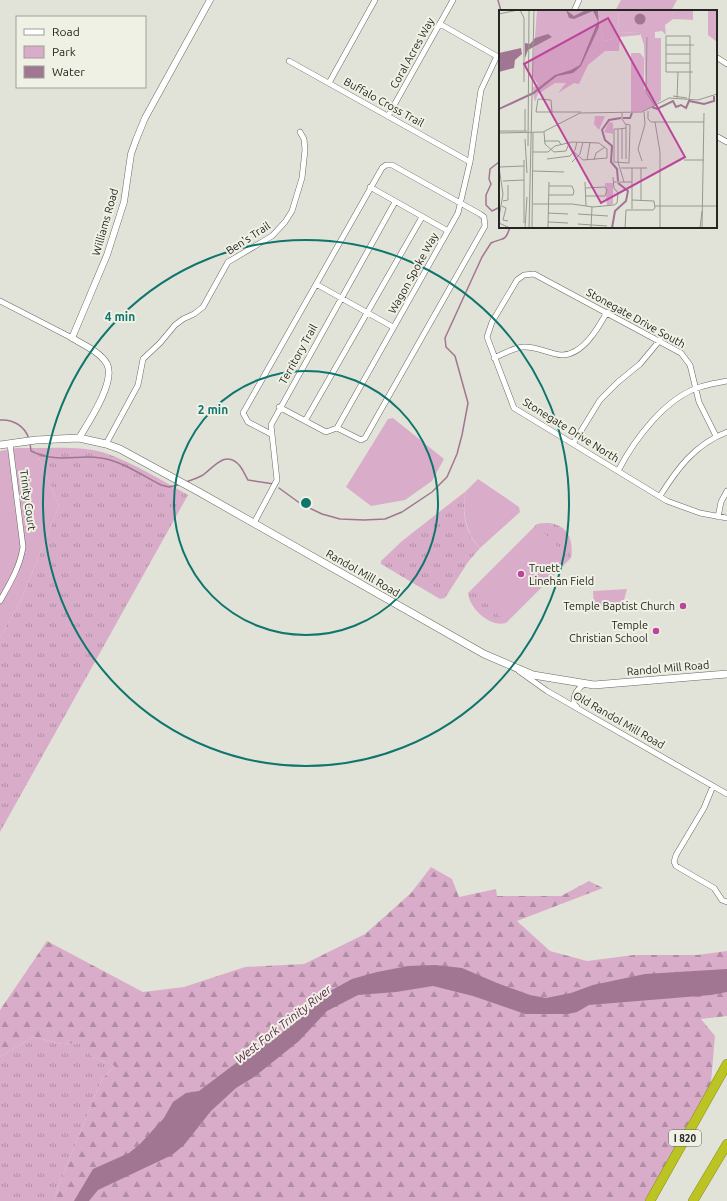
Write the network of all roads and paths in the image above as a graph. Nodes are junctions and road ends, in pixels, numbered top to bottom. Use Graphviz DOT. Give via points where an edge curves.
graph roads {
  1 [pos="210,0"];
  2 [pos="375,0"];
  3 [pos="453,0"];
  4 [pos="579,0"];
  5 [pos="574,10"];
  6 [pos="440,24"];
  7 [pos="499,57"];
  8 [pos="717,58"];
  9 [pos="289,61"];
  10 [pos="727,64"];
  11 [pos="329,83"];
  12 [pos="388,116"];
  13 [pos="300,132"];
  14 [pos="717,137"];
  15 [pos="727,142"];
  16 [pos="470,162"];
  17 [pos="370,187"];
  18 [pos="395,202"];
  19 [pos="460,203"];
  20 [pos="422,217"];
  21 [pos="448,231"];
  22 [pos="521,277"];
  23 [pos="316,284"];
  24 [pos="341,298"];
  25 [pos="0,301"];
  26 [pos="607,312"];
  27 [pos="368,313"];
  28 [pos="394,327"];
  29 [pos="72,338"];
  30 [pos="660,340"];
  31 [pos="494,358"];
  32 [pos="727,381"];
  33 [pos="695,389"];
  34 [pos="279,407"];
  35 [pos="306,421"];
  36 [pos="337,428"];
  37 [pos="727,432"];
  38 [pos="271,434"];
  39 [pos="716,436"];
  40 [pos="79,438"];
  41 [pos="10,444"];
  42 [pos="106,444"];
  43 [pos="573,444"];
  44 [pos="0,445"];
  45 [pos="618,471"];
  46 [pos="727,491"];
  47 [pos="660,496"];
  48 [pos="718,517"];
  49 [pos="727,518"];
  50 [pos="254,523"];
  51 [pos="0,601"];
  52 [pos="517,670"];
  53 [pos="727,674"];
  54 [pos="584,684"];
  55 [pos="578,708"];
  56 [pos="713,786"];
  57 [pos="727,794"];
  58 [pos="727,902"];
  59 [pos="727,1064"];
  60 [pos="727,1144"];
  61 [pos="650,1201"];
  62 [pos="693,1201"];
  1 -- 29 [label="street, Williams Road" via="145,118 136,140 124,202 107,255"];
  2 -- 11 [label="street"];
  3 -- 6 [label="street, Coral Acres Way"];
  4 -- 5 [label="street"];
  6 -- 7 [label="street"];
  6 -- 12 [label="street, Coral Acres Way"];
  7 -- 16 [label="street, Wagon Spoke Way" via="481,90"];
  8 -- 10 [label="street"];
  9 -- 11 [label="street, Buffalo Cross Trail"];
  11 -- 12 [label="street, Buffalo Cross Trail"];
  12 -- 16 [label="street, Buffalo Cross Trail"];
  13 -- 42 [label="street, Ben's Trail" via="305,150 302,178 292,211 272,236 228,262 203,307 175,325 143,359 138,385"];
  14 -- 15 [label="street"];
  16 -- 19 [label="street, Wagon Spoke Way"];
  17 -- 18 [label="street"];
  17 -- 19 [label="street" via="382,168 392,165"];
  17 -- 23 [label="street"];
  18 -- 20 [label="street"];
  18 -- 24 [label="street, Territory Trail"];
  19 -- 21 [label="street, Wagon Spoke Way" via="458,213"];
  19 -- 36 [label="street" via="484,217 485,226 365,438 356,440"];
  20 -- 21 [label="street"];
  20 -- 27 [label="street"];
  21 -- 28 [label="street, Wagon Spoke Way"];
  22 -- 26 [label="street, Stonegate Drive South" via="534,274 542,276"];
  22 -- 31 [label="street, Stonegate Drive North" via="508,293 488,330 487,337"];
  23 -- 24 [label="street"];
  23 -- 38 [label="street" via="243,413 248,422"];
  24 -- 27 [label="street"];
  24 -- 34 [label="street, Territory Trail"];
  25 -- 29 [label="street"];
  26 -- 30 [label="street, Stonegate Drive South"];
  26 -- 31 [label="street" via="598,329 585,344 573,352 562,355 524,347"];
  27 -- 28 [label="street"];
  27 -- 35 [label="street"];
  28 -- 36 [label="street, Wagon Spoke Way"];
  29 -- 40 [label="street" via="98,354 107,364 109,373 102,396"];
  30 -- 33 [label="street, Stonegate Drive South" via="686,359"];
  30 -- 43 [label="street" via="640,364 600,400"];
  31 -- 43 [label="street, Stonegate Drive North" via="514,408"];
  32 -- 33 [label="street"];
  33 -- 39 [label="street, Stonegate Drive South"];
  33 -- 45 [label="street" via="668,407 648,426 634,443"];
  34 -- 35 [label="street"];
  34 -- 38 [label="street, Territory Trail" via="271,425"];
  35 -- 36 [label="street" via="326,432"];
  37 -- 39 [label="street"];
  38 -- 50 [label="street, Territory Trail" via="277,480"];
  39 -- 47 [label="street" via="690,455"];
  40 -- 41 [label="main road, Randol Mill Road"];
  40 -- 42 [label="main road, Randol Mill Road"];
  41 -- 44 [label="main road, Randol Mill Road"];
  41 -- 51 [label="street, Trinity Court" via="23,547 16,572"];
  42 -- 50 [label="main road, Randol Mill Road" via="140,458"];
  43 -- 45 [label="street, Stonegate Drive North"];
  45 -- 47 [label="street, Stonegate Drive North"];
  46 -- 48 [label="street" via="721,502"];
  47 -- 48 [label="street, Stonegate Drive North" via="689,510"];
  48 -- 49 [label="street, Stonegate Drive North"];
  50 -- 52 [label="main road, Randol Mill Road" via="484,654"];
  52 -- 54 [label="main road, Randol Mill Road" via="549,679"];
  52 -- 55 [label="street, Old Randol Mill Road"];
  53 -- 54 [label="main road, Randol Mill Road" via="608,685"];
  54 -- 55 [label="street" via="578,688 574,696 574,704"];
  55 -- 56 [label="street, Old Randol Mill Road"];
  56 -- 57 [label="street, Old Randol Mill Road"];
  56 -- 58 [label="street" via="704,808 674,862 676,866 714,888 722,900"];
  59 -- 61 [label="highway, I 820"];
  60 -- 62 [label="highway"];
}
